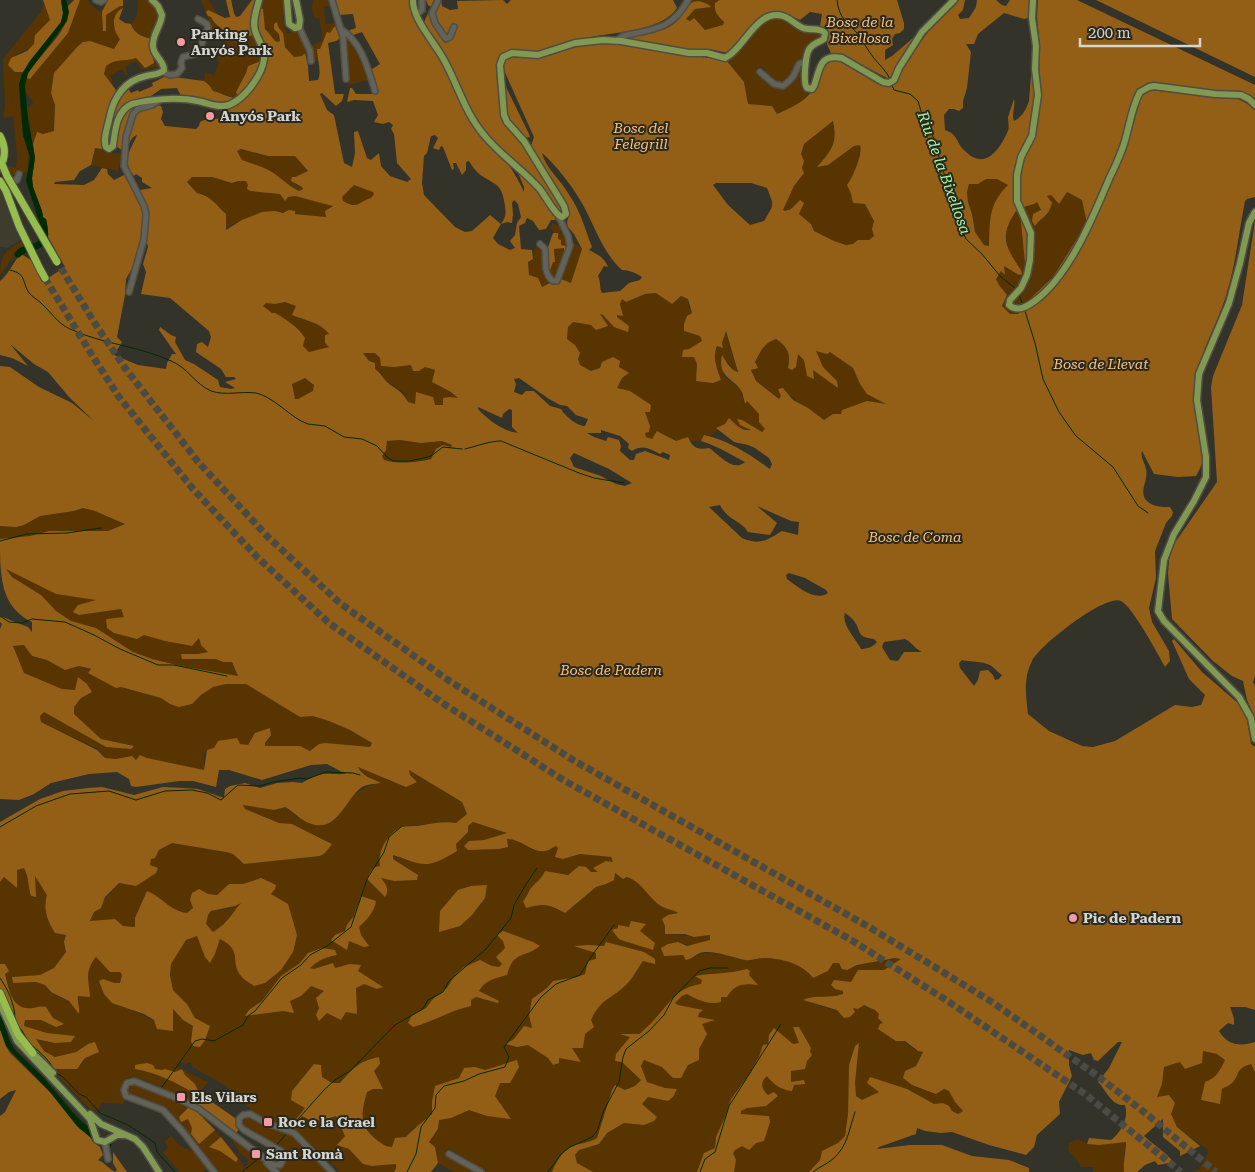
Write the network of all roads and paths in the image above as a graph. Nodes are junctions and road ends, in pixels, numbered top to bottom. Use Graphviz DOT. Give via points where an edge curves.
graph roads {
  1 [pos="96,0"];
  2 [pos="104,0"];
  3 [pos="152,0"];
  4 [pos="259,0"];
  5 [pos="287,0"];
  6 [pos="296,0"];
  7 [pos="332,0"];
  8 [pos="413,0"];
  9 [pos="422,0"];
  10 [pos="438,0"];
  11 [pos="688,0"];
  12 [pos="954,0"];
  13 [pos="1033,0"];
  14 [pos="417,14"];
  15 [pos="198,19"];
  16 [pos="298,27"];
  17 [pos="454,27"];
  18 [pos="341,29"];
  19 [pos="617,40"];
  20 [pos="311,61"];
  21 [pos="806,62"];
  22 [pos="163,72"];
  23 [pos="760,72"];
  24 [pos="346,79"];
  25 [pos="375,91"];
  26 [pos="160,100"];
  27 [pos="1255,105"];
  28 [pos="0,136"];
  29 [pos="1,166"];
  30 [pos="19,174"];
  31 [pos="0,181"];
  32 [pos="1255,212"];
  33 [pos="560,217"];
  34 [pos="540,244"];
  35 [pos="59,265"];
  36 [pos="45,278"];
  37 [pos="129,292"];
  38 [pos="1255,739"];
  39 [pos="0,993"];
  40 [pos="0,1004"];
  41 [pos="32,1055"];
  42 [pos="87,1113"];
  43 [pos="106,1127"];
  44 [pos="94,1132"];
  45 [pos="125,1135"];
  46 [pos="106,1141"];
  47 [pos="448,1154"];
  48 [pos="108,1159"];
  49 [pos="266,1160"];
  50 [pos="159,1172"];
  51 [pos="214,1172"];
  52 [pos="276,1172"];
  53 [pos="332,1172"];
  54 [pos="480,1172"];
  1 -- 2 [label="street"];
  3 -- 22 [label="main road" via="162,15 153,46 164,65"];
  4 -- 26 [label="main road" via="254,29 264,51 263,66 242,97 224,106 184,99"];
  5 -- 16 [label="main road" via="289,24 292,28"];
  6 -- 16 [label="main road" via="300,20"];
  7 -- 18 [label="street"];
  8 -- 14 [label="main road"];
  9 -- 14 [label="street" via="422,10"];
  10 -- 17 [label="street" via="432,12 446,39"];
  11 -- 19 [label="street" via="680,14 666,24"];
  12 -- 21 [label="main road" via="922,32 891,82 883,82 835,56 822,63 810,89 804,83"];
  13 -- 27 [label="main road" via="1038,95 1032,136 1021,157 1017,175 1017,201 1031,233 1030,260 1024,281 1010,300 1011,307 1024,308 1043,294 1068,263 1092,220 1144,88 1154,86 1234,94"];
  14 -- 33 [label="main road" via="482,133 539,189"];
  15 -- 22 [label="street" via="208,28 198,51 183,57 182,68 177,74"];
  16 -- 20 [label="street" via="309,47"];
  18 -- 24 [label="street"];
  18 -- 25 [label="street" via="358,46"];
  19 -- 21 [label="main road" via="725,58 763,20 778,15 804,28 825,33 824,39 808,50"];
  19 -- 33 [label="main road" via="575,43 538,55 506,55 501,60 504,115 564,206 566,214"];
  21 -- 23 [label="street" via="796,65 795,74 783,86 774,84"];
  22 -- 26 [label="main road" via="141,77 118,93 110,111 106,147 113,146 115,127 127,107"];
  26 -- 37 [label="street" via="133,114 126,137 124,166 146,209 144,239"];
  28 -- 29 [label="highway" via="5,149"];
  29 -- 35 [label="highway, bridge"];
  30 -- 31 [label="street" via="17,180"];
  31 -- 36 [label="highway, bridge"];
  32 -- 38 [label="main road" via="1249,223 1229,303 1199,374 1197,400 1206,477 1174,534 1164,560 1158,602 1158,611 1164,621 1244,704"];
  33 -- 34 [label="street" via="570,246 555,282 548,276 545,249"];
  39 -- 41 [label="highway" via="18,1034"];
  40 -- 41 [label="main road" via="17,1041"];
  41 -- 42 [label="main road"];
  42 -- 43 [label="main road"];
  42 -- 44 [label="main road"];
  43 -- 44 [label="main road" via="96,1128"];
  43 -- 45 [label="main road"];
  43 -- 46 [label="main road" via="110,1136"];
  44 -- 46 [label="main road" via="97,1140"];
  45 -- 46 [label="main road"];
  45 -- 50 [label="main road" via="139,1143"];
  46 -- 48 [label="street"];
  47 -- 54 [label="street"];
  49 -- 51 [label="street" via="189,1104 134,1081 127,1083 126,1096 162,1110"];
  49 -- 52 [label="street"];
  49 -- 53 [label="street" via="277,1165 282,1162 283,1154 241,1128 239,1122 243,1115 250,1114 294,1133"];
}
